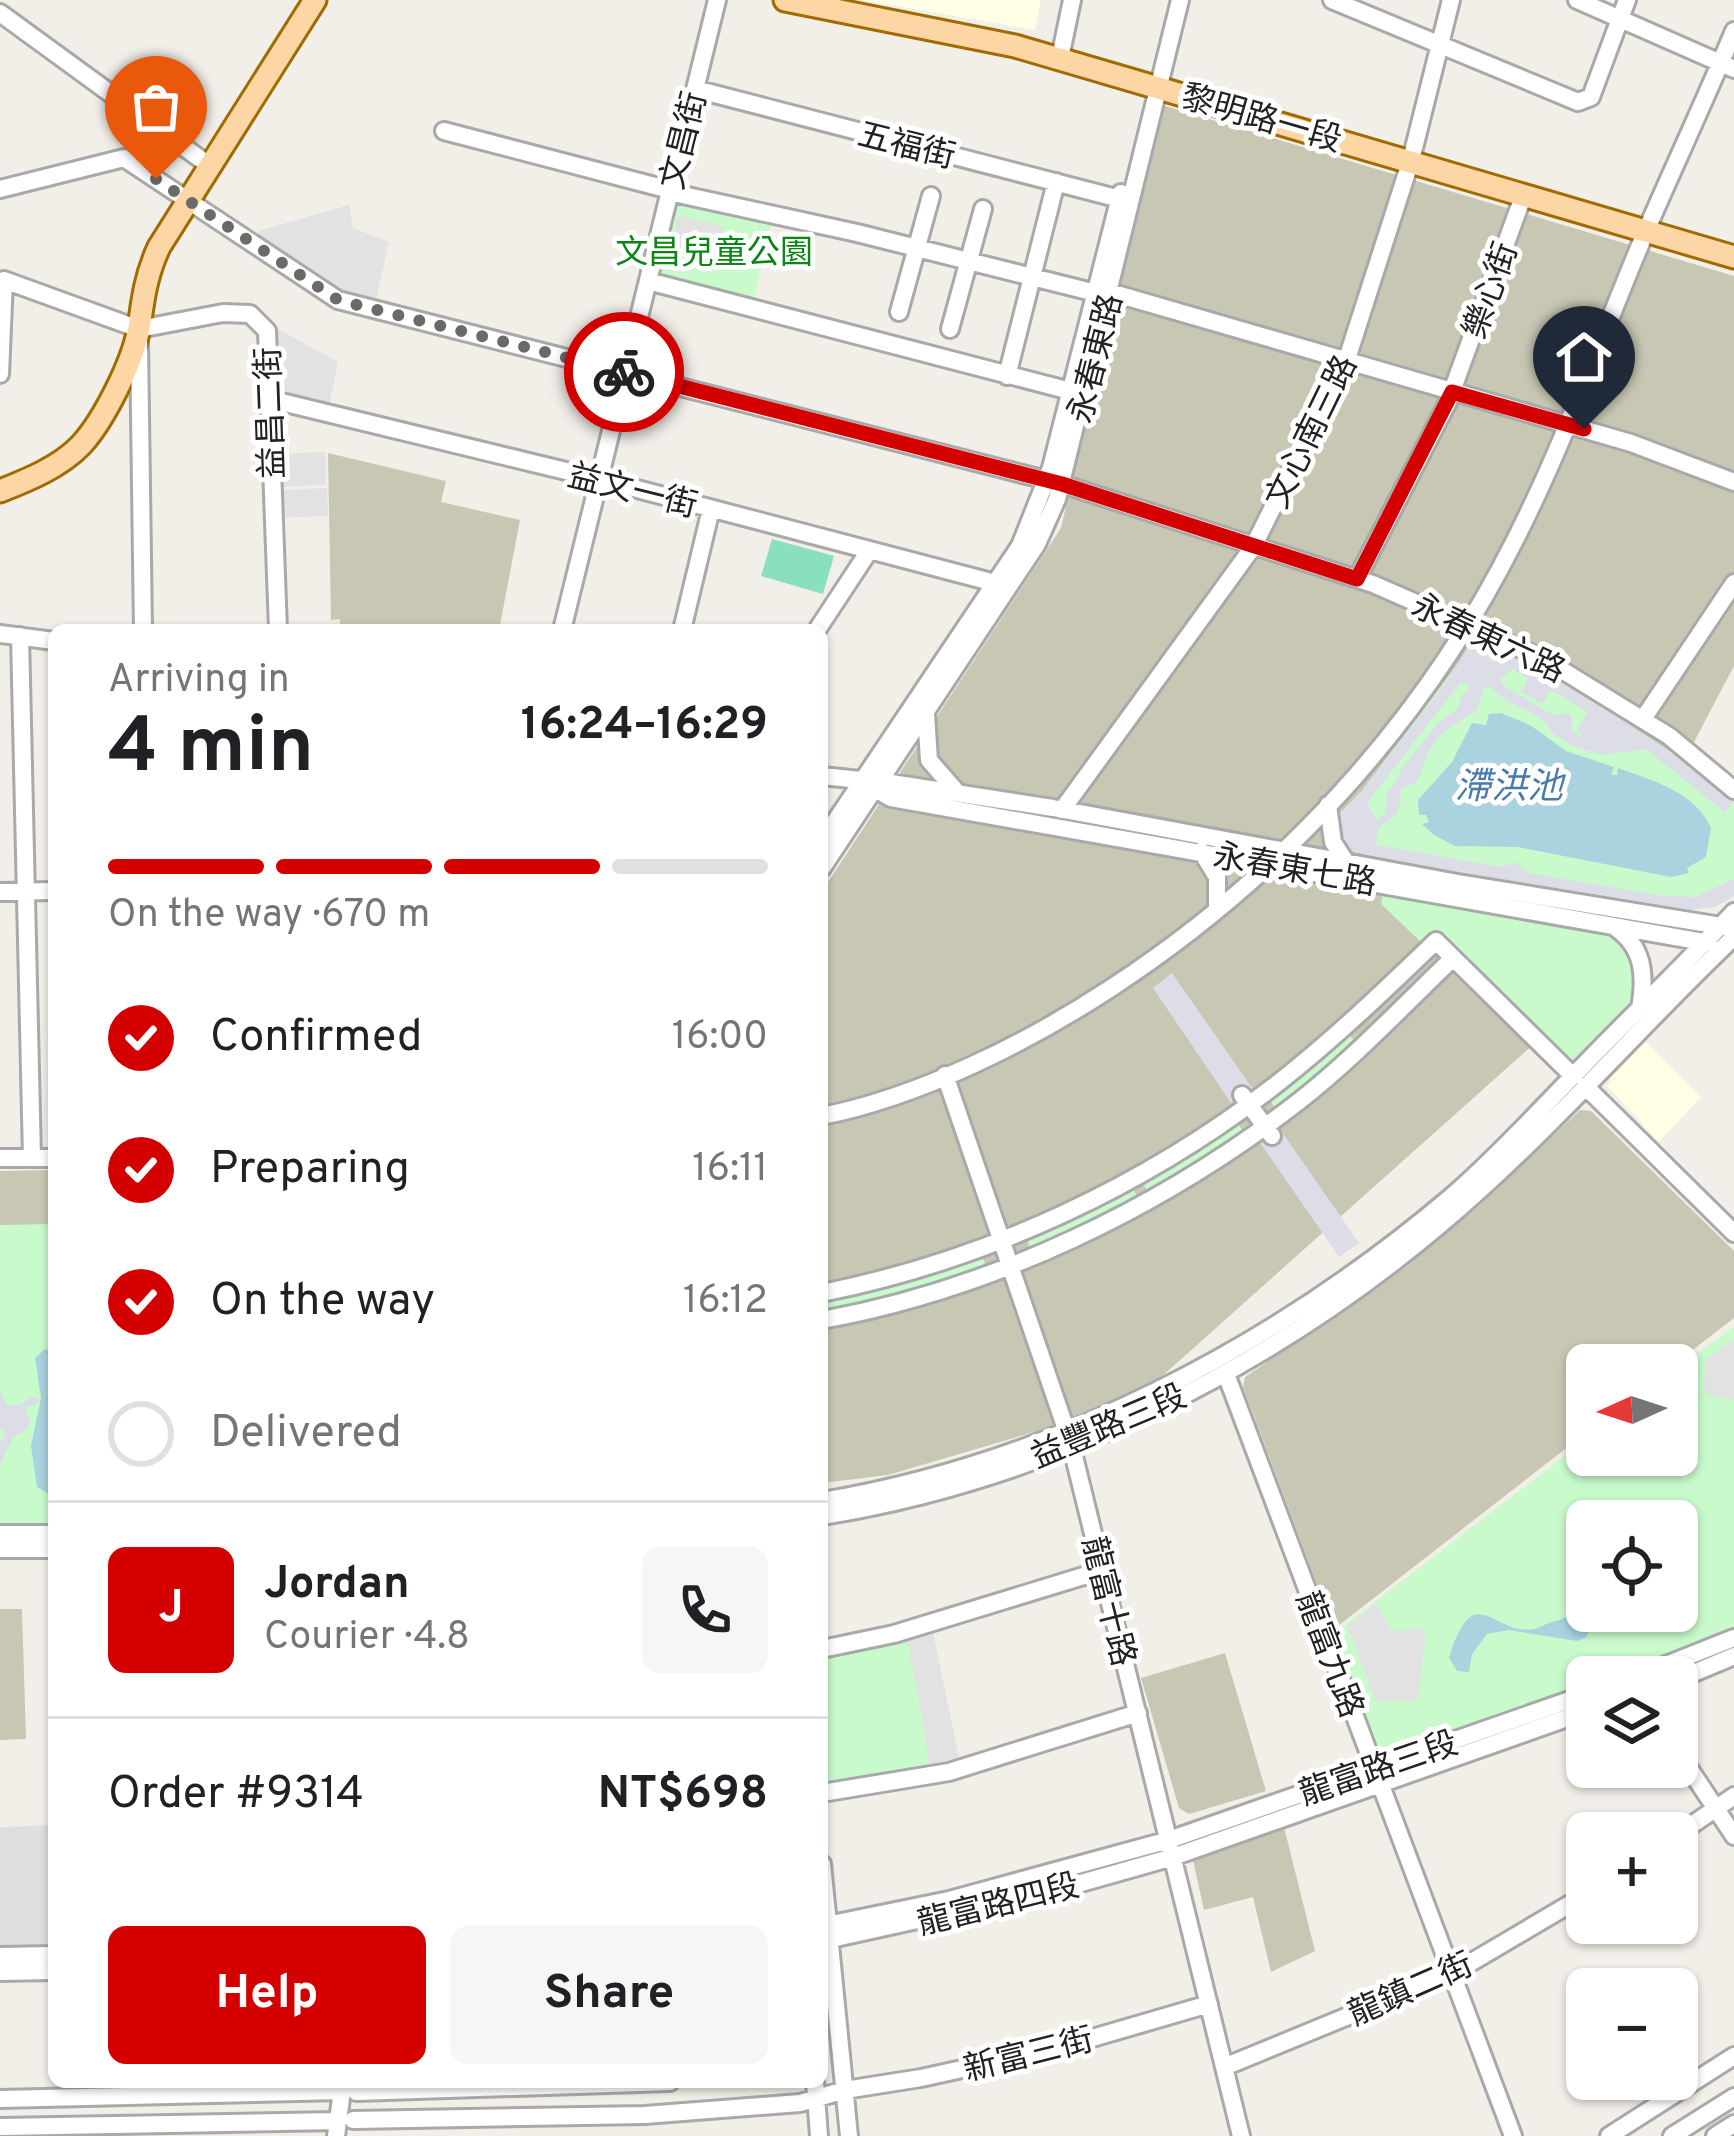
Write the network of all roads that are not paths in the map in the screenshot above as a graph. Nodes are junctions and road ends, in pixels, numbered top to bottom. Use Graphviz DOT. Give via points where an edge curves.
graph roads {
  1 [pos="315,0"];
  2 [pos="717,0"];
  3 [pos="785,0"];
  4 [pos="1072,0"];
  5 [pos="1168,0"];
  6 [pos="1180,0"];
  7 [pos="1332,0"];
  8 [pos="1450,0"];
  9 [pos="1577,0"];
  10 [pos="1627,0"];
  11 [pos="0,13"];
  12 [pos="1619,19"];
  13 [pos="1734,31"];
  14 [pos="1439,46"];
  15 [pos="1060,58"];
  16 [pos="1727,66"];
  17 [pos="1153,86"];
  18 [pos="695,89"];
  19 [pos="444,130"];
  20 [pos="1411,160"];
  21 [pos="210,166"];
  22 [pos="1056,182"];
  23 [pos="0,189"];
  24 [pos="670,191"];
  25 [pos="1524,194"];
  26 [pos="931,196"];
  27 [pos="1120,199"];
  28 [pos="188,200"];
  29 [pos="983,209"];
  30 [pos="1646,231"];
  31 [pos="916,248"];
  32 [pos="1734,257"];
  33 [pos="969,261"];
  34 [pos="1032,277"];
  35 [pos="648,281"];
  36 [pos="1102,294"];
  37 [pos="899,312"];
  38 [pos="139,329"];
  39 [pos="950,329"];
  40 [pos="1346,359"];
  41 [pos="625,372"];
  42 [pos="0,374"];
  43 [pos="1007,376"];
  44 [pos="1452,392"];
  45 [pos="1078,393"];
  46 [pos="269,399"];
  47 [pos="1567,425"];
  48 [pos="599,479"];
  49 [pos="1055,482"];
  50 [pos="1734,482"];
  51 [pos="0,491"];
  52 [pos="712,509"];
  53 [pos="1253,547"];
  54 [pos="869,550"];
  55 [pos="1357,579"];
  56 [pos="995,583"];
  57 [pos="1734,583"];
  58 [pos="1468,623"];
  59 [pos="143,624"];
  60 [pos="278,624"];
  61 [pos="563,624"];
  62 [pos="683,624"];
  63 [pos="821,624"];
  64 [pos="0,634"];
  65 [pos="20,636"];
  66 [pos="48,640"];
  67 [pos="926,712"];
  68 [pos="1643,718"];
  69 [pos="828,777"];
  70 [pos="872,783"];
  71 [pos="1734,790"];
  72 [pos="957,792"];
  73 [pos="1328,806"];
  74 [pos="1062,810"];
  75 [pos="828,834"];
  76 [pos="1284,850"];
  77 [pos="1202,851"];
  78 [pos="828,858"];
  79 [pos="1346,862"];
  80 [pos="1269,863"];
  81 [pos="26,891"];
  82 [pos="48,891"];
  83 [pos="0,892"];
  84 [pos="1216,910"];
  85 [pos="1612,926"];
  86 [pos="1730,933"];
  87 [pos="1705,942"];
  88 [pos="1452,959"];
  89 [pos="1640,1009"];
  90 [pos="1346,1026"];
  91 [pos="1364,1044"];
  92 [pos="945,1075"];
  93 [pos="1579,1081"];
  94 [pos="1245,1099"];
  95 [pos="828,1114"];
  96 [pos="1268,1131"];
  97 [pos="32,1158"];
  98 [pos="48,1158"];
  99 [pos="0,1159"];
  100 [pos="1133,1178"];
  101 [pos="1147,1201"];
  102 [pos="1734,1233"];
  103 [pos="1002,1240"];
  104 [pos="1348,1251"];
  105 [pos="1011,1264"];
  106 [pos="1365,1273"];
  107 [pos="828,1292"];
  108 [pos="828,1318"];
  109 [pos="1226,1374"];
  110 [pos="1068,1437"];
  111 [pos="828,1500"];
  112 [pos="828,1515"];
  113 [pos="0,1534"];
  114 [pos="48,1534"];
  115 [pos="48,1549"];
  116 [pos="0,1550"];
  117 [pos="1103,1570"];
  118 [pos="1734,1638"];
  119 [pos="828,1648"];
  120 [pos="1689,1656"];
  121 [pos="1734,1656"];
  122 [pos="1698,1671"];
  123 [pos="1566,1702"];
  124 [pos="1138,1713"];
  125 [pos="1566,1718"];
  126 [pos="1377,1776"];
  127 [pos="1698,1781"];
  128 [pos="828,1792"];
  129 [pos="1734,1796"];
  130 [pos="1717,1809"];
  131 [pos="1698,1821"];
  132 [pos="1734,1836"];
  133 [pos="1171,1848"];
  134 [pos="1566,1906"];
  135 [pos="828,1933"];
  136 [pos="828,1942"];
  137 [pos="48,1955"];
  138 [pos="0,1957"];
  139 [pos="48,1971"];
  140 [pos="0,1972"];
  141 [pos="1453,1973"];
  142 [pos="1209,2005"];
  143 [pos="1734,2056"];
  144 [pos="1224,2067"];
  145 [pos="321,2088"];
  146 [pos="350,2088"];
  147 [pos="818,2088"];
  148 [pos="845,2090"];
  149 [pos="1734,2097"];
  150 [pos="0,2099"];
  151 [pos="1734,2124"];
  152 [pos="0,2127"];
  153 [pos="344,2128"];
  154 [pos="819,2136"];
  155 [pos="849,2136"];
  156 [pos="1241,2136"];
  157 [pos="1513,2136"];
  158 [pos="1609,2136"];
  159 [pos="1672,2136"];
  160 [pos="1715,2136"];
  1 -- 21 [label="main road"];
  2 -- 18 [label="street, 文昌街"];
  3 -- 15 [label="main road, 黎明路一段"];
  4 -- 15 [label="street"];
  5 -- 17 [label="street, 永春東路"];
  6 -- 17 [label="street, 永春東路"];
  7 -- 14 [label="street"];
  8 -- 14 [label="street, 文心南三路"];
  9 -- 12 [label="street"];
  10 -- 12 [label="street"];
  11 -- 21 [label="street"];
  12 -- 14 [label="street" via="1591,97 1578,102"];
  12 -- 16 [label="street"];
  13 -- 16 [label="street"];
  14 -- 20 [label="street, 文心南三路"];
  15 -- 17 [label="main road, 黎明路一段"];
  16 -- 30 [label="street"];
  17 -- 20 [label="main road, 黎明路一段"];
  17 -- 27 [label="street, 永春東路"];
  17 -- 36 [label="street, 永春東路"];
  18 -- 22 [label="street, 五福街"];
  18 -- 24 [label="street, 文昌街"];
  19 -- 24 [label="street"];
  20 -- 25 [label="main road, 黎明路一段"];
  20 -- 40 [label="street, 文心南三路"];
  21 -- 28 [label="main road"];
  22 -- 27 [label="street, 五福街"];
  22 -- 34 [label="street"];
  23 -- 28 [label="street, 永春東六路" via="124,158"];
  24 -- 31 [label="street"];
  24 -- 35 [label="street, 文昌街"];
  25 -- 30 [label="main road, 黎明路一段"];
  25 -- 44 [label="street, 樂心街"];
  26 -- 31 [label="street"];
  27 -- 36 [label="street, 永春東路"];
  28 -- 38 [label="main road" via="148,269"];
  28 -- 41 [label="street, 永春東六路" via="338,300"];
  29 -- 33 [label="street"];
  30 -- 32 [label="main road, 黎明路一段"];
  30 -- 47 [label="street"];
  31 -- 33 [label="street"];
  31 -- 37 [label="street"];
  33 -- 34 [label="street"];
  33 -- 39 [label="street"];
  34 -- 36 [label="street"];
  34 -- 43 [label="street"];
  35 -- 41 [label="street, 文昌街"];
  35 -- 43 [label="street"];
  36 -- 40 [label="street"];
  36 -- 45 [label="street, 永春東路"];
  38 -- 42 [label="street" via="4,280"];
  38 -- 46 [label="street, 益昌二街" via="250,314 267,332"];
  38 -- 51 [label="main road" via="124,374 82,443 47,471"];
  38 -- 59 [label="street"];
  40 -- 44 [label="street"];
  40 -- 53 [label="street, 文心南三路"];
  41 -- 48 [label="street, 文昌街"];
  41 -- 49 [label="street, 永春東六路"];
  43 -- 45 [label="street"];
  44 -- 47 [label="street"];
  44 -- 55 [label="street, 樂心街"];
  45 -- 49 [label="street, 永春東路"];
  46 -- 48 [label="street, 益文一街"];
  46 -- 60 [label="street, 益昌二街"];
  47 -- 50 [label="street"];
  47 -- 58 [label="street"];
  48 -- 52 [label="street, 益文一街"];
  48 -- 61 [label="street, 文昌街"];
  49 -- 53 [label="street, 永春東六路"];
  49 -- 56 [label="street, 永春東路"];
  49 -- 67 [label="street, 永春東路" via="1037,544"];
  52 -- 54 [label="street, 益文一街"];
  52 -- 62 [label="street"];
  53 -- 55 [label="street, 永春東六路"];
  53 -- 74 [label="street, 文心南三路"];
  54 -- 56 [label="street, 益文一街"];
  54 -- 63 [label="street"];
  55 -- 58 [label="street, 永春東六路"];
  56 -- 70 [label="street, 永春東路"];
  57 -- 68 [label="street"];
  58 -- 68 [label="street, 永春東六路"];
  58 -- 73 [label="street"];
  64 -- 65 [label="street"];
  65 -- 66 [label="street"];
  65 -- 81 [label="street"];
  67 -- 70 [label="street, 永春東路"];
  67 -- 72 [label="street" via="929,760"];
  68 -- 71 [label="street, 永春東六路"];
  69 -- 70 [label="street, 永春東七路"];
  70 -- 72 [label="street, 永春東七路"];
  70 -- 75 [label="street, 永春東路"];
  70 -- 77 [label="street, 永春東七路" via="891,798"];
  70 -- 78 [label="street, 永春東路"];
  72 -- 74 [label="street, 永春東七路"];
  73 -- 76 [label="street"];
  73 -- 79 [label="street" via="1333,842"];
  74 -- 76 [label="street, 永春東七路"];
  76 -- 79 [label="street, 永春東七路"];
  76 -- 80 [label="street"];
  77 -- 80 [label="street, 永春東七路"];
  77 -- 84 [label="street" via="1217,877"];
  79 -- 86 [label="street, 永春東七路"];
  80 -- 84 [label="street"];
  80 -- 85 [label="street, 永春東七路"];
  81 -- 82 [label="street"];
  81 -- 83 [label="street"];
  81 -- 97 [label="street"];
  84 -- 92 [label="street" via="1154,968"];
  85 -- 87 [label="street, 永春東七路"];
  85 -- 89 [label="street" via="1643,965"];
  86 -- 87 [label="street, 永春東七路"];
  86 -- 93 [label="street, 益豐路三段"];
  87 -- 89 [label="street, 益豐路三段"];
  88 -- 90 [label="street" via="1436,940"];
  88 -- 91 [label="street"];
  88 -- 93 [label="street"];
  89 -- 93 [label="street, 益豐路三段"];
  90 -- 91 [label="street"];
  90 -- 94 [label="street"];
  91 -- 96 [label="street"];
  92 -- 95 [label="street"];
  92 -- 103 [label="street, 龍富十路"];
  93 -- 102 [label="street"];
  93 -- 106 [label="street, 益豐路三段" via="1467,1201"];
  94 -- 96 [label="street"];
  94 -- 100 [label="street"];
  96 -- 101 [label="street"];
  97 -- 98 [label="street"];
  97 -- 99 [label="street"];
  100 -- 101 [label="street"];
  100 -- 103 [label="street"];
  101 -- 105 [label="street"];
  103 -- 105 [label="street, 龍富十路"];
  103 -- 107 [label="street"];
  104 -- 106 [label="street"];
  105 -- 108 [label="street"];
  105 -- 110 [label="street, 龍富十路"];
  106 -- 109 [label="street, 益豐路三段" via="1305,1325"];
  106 -- 110 [label="street, 益豐路三段"];
  109 -- 110 [label="street, 益豐路三段"];
  109 -- 126 [label="street, 龍富九路"];
  110 -- 111 [label="street, 益豐路三段"];
  110 -- 112 [label="street, 益豐路三段" via="974,1479"];
  110 -- 117 [label="street, 龍富十路"];
  113 -- 114 [label="street"];
  115 -- 116 [label="street"];
  117 -- 119 [label="street"];
  117 -- 124 [label="street, 龍富十路"];
  118 -- 120 [label="street"];
  121 -- 122 [label="street"];
  123 -- 126 [label="street, 龍富路三段"];
  124 -- 128 [label="street" via="949,1772"];
  124 -- 133 [label="street, 龍富十路"];
  125 -- 126 [label="street, 龍富路三段"];
  126 -- 133 [label="street, 龍富路三段"];
  126 -- 141 [label="street, 龍富九路"];
  127 -- 130 [label="street"];
  129 -- 130 [label="street"];
  130 -- 131 [label="street"];
  130 -- 132 [label="street"];
  133 -- 135 [label="street, 龍富路四段"];
  133 -- 142 [label="street, 龍富十路"];
  134 -- 141 [label="street, 龍鎮二街"];
  136 -- 148 [label="street"];
  137 -- 138 [label="street"];
  139 -- 140 [label="street"];
  141 -- 144 [label="street, 龍鎮二街"];
  141 -- 157 [label="street, 龍富九路"];
  142 -- 144 [label="street, 龍富十路"];
  142 -- 148 [label="street, 新富三街" via="1058,2048"];
  143 -- 158 [label="street"];
  144 -- 156 [label="street, 龍富十路"];
  145 -- 150 [label="street"];
  146 -- 153 [label="street"];
  147 -- 148 [label="street, 新富三街"];
  147 -- 153 [label="street, 新富三街" via="645,2115"];
  147 -- 154 [label="street"];
  148 -- 155 [label="street"];
  149 -- 159 [label="street"];
  151 -- 160 [label="street"];
  152 -- 153 [label="street, 新富三街"];
}
